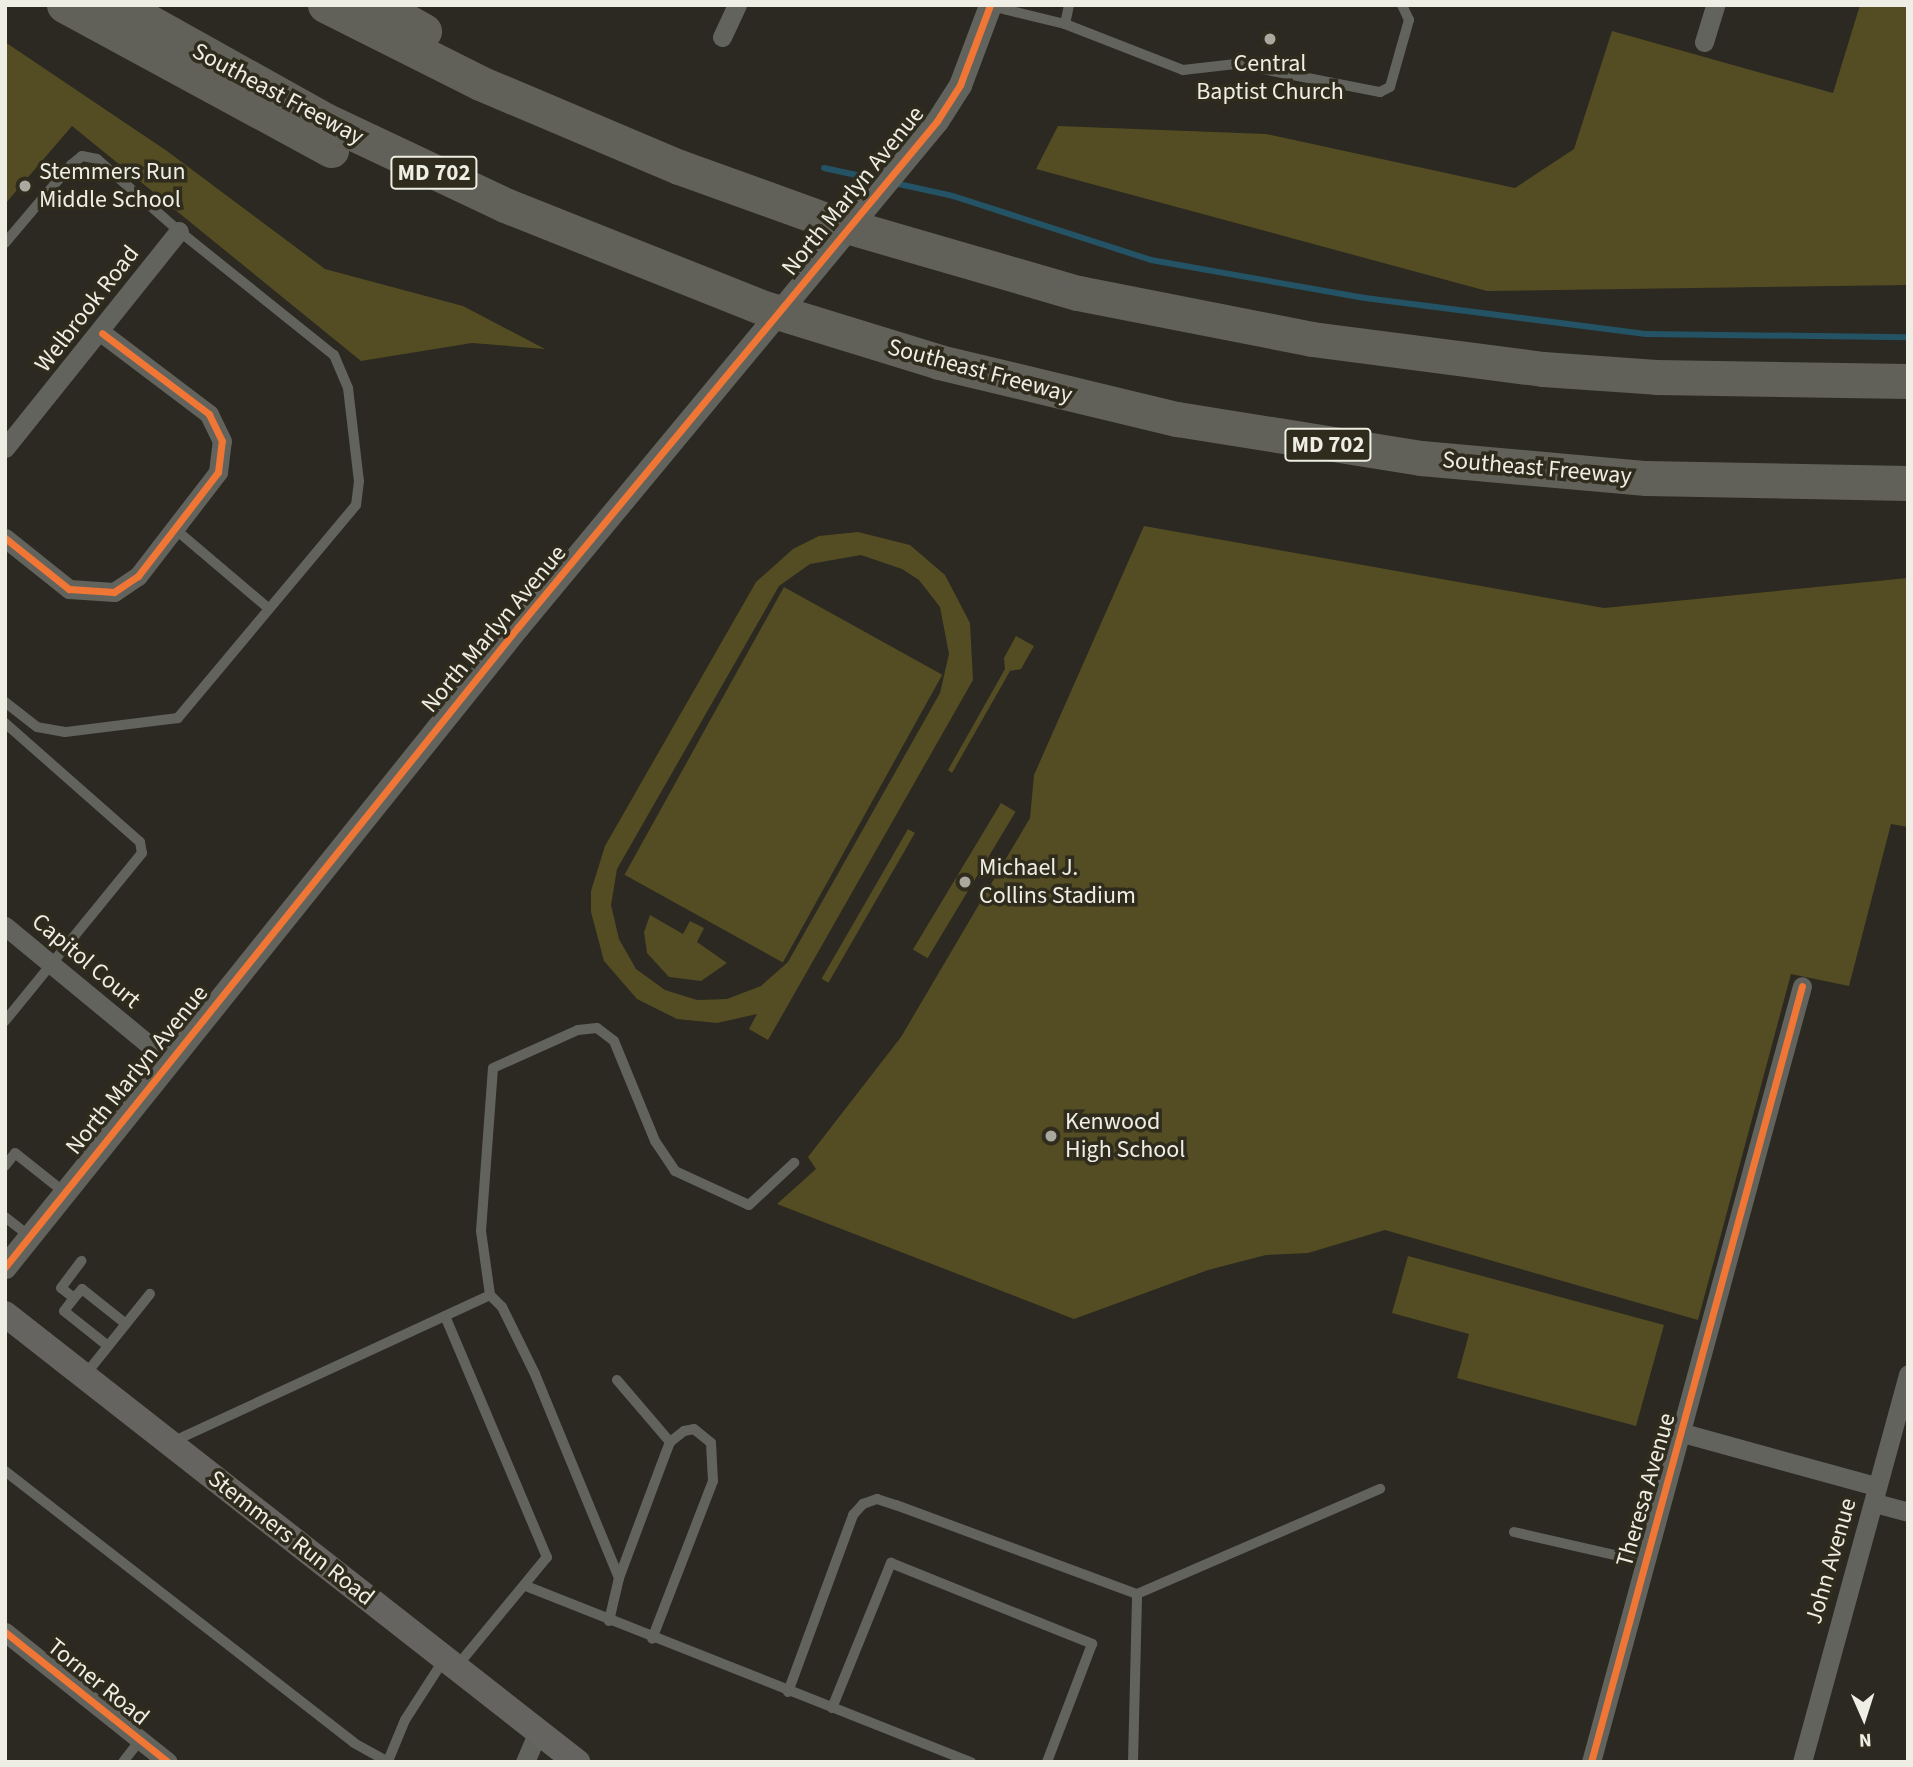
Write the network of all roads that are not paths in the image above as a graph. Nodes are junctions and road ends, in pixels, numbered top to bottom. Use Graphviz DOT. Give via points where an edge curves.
graph roads {
  1 [pos="64,5"];
  2 [pos="119,5"];
  3 [pos="326,5"];
  4 [pos="377,5"];
  5 [pos="737,5"];
  6 [pos="1069,5"];
  7 [pos="1402,5"];
  8 [pos="1715,5"];
  9 [pos="990,6"];
  10 [pos="1065,23"];
  11 [pos="722,37"];
  12 [pos="1704,42"];
  13 [pos="825,220"];
  14 [pos="179,232"];
  15 [pos="5,243"];
  16 [pos="764,308"];
  17 [pos="102,333"];
  18 [pos="1908,381"];
  19 [pos="5,448"];
  20 [pos="1908,483"];
  21 [pos="176,528"];
  22 [pos="5,538"];
  23 [pos="267,607"];
  24 [pos="5,702"];
  25 [pos="5,723"];
  26 [pos="5,926"];
  27 [pos="52,964"];
  28 [pos="1802,986"];
  29 [pos="5,1021"];
  30 [pos="169,1060"];
  31 [pos="794,1163"];
  32 [pos="5,1166"];
  33 [pos="64,1193"];
  34 [pos="5,1217"];
  35 [pos="29,1236"];
  36 [pos="81,1261"];
  37 [pos="5,1267"];
  38 [pos="150,1294"];
  39 [pos="490,1295"];
  40 [pos="74,1298"];
  41 [pos="5,1314"];
  42 [pos="445,1316"];
  43 [pos="127,1324"];
  44 [pos="108,1346"];
  45 [pos="1908,1374"];
  46 [pos="85,1376"];
  47 [pos="617,1380"];
  48 [pos="1683,1433"];
  49 [pos="172,1442"];
  50 [pos="670,1442"];
  51 [pos="5,1471"];
  52 [pos="1380,1489"];
  53 [pos="1875,1495"];
  54 [pos="1908,1512"];
  55 [pos="1514,1532"];
  56 [pos="1645,1562"];
  57 [pos="619,1578"];
  58 [pos="526,1586"];
  59 [pos="1137,1594"];
  60 [pos="609,1621"];
  61 [pos="5,1632"];
  62 [pos="652,1639"];
  63 [pos="451,1663"];
  64 [pos="788,1692"];
  65 [pos="832,1709"];
  66 [pos="538,1732"];
  67 [pos="140,1740"];
  68 [pos="388,1761"];
  69 [pos="123,1762"];
  70 [pos="167,1762"];
  71 [pos="525,1762"];
  72 [pos="577,1762"];
  73 [pos="971,1762"];
  74 [pos="1047,1762"];
  75 [pos="1133,1762"];
  76 [pos="1591,1762"];
  77 [pos="1802,1762"];
  1 -- 16 [label="highway" via="208,86 406,185 499,222"];
  2 -- 16 [label="highway, Southeast Freeway / MD 702" via="325,120 414,163 517,211"];
  3 -- 13 [label="highway" via="480,83 582,128"];
  4 -- 13 [label="highway" via="586,119"];
  5 -- 11 [label="street"];
  6 -- 10 [label="lane"];
  7 -- 10 [label="lane" via="1409,20 1391,87 1380,92 1236,64 1183,70"];
  8 -- 12 [label="street"];
  9 -- 10 [label="lane"];
  9 -- 30 [label="street, North Marlyn Avenue" via="960,85 937,121"];
  13 -- 18 [label="highway" via="1078,293 1312,339 1443,358 1643,376"];
  14 -- 15 [label="lane" via="97,159 82,156"];
  14 -- 17 [label="street, Welbrook Road"];
  14 -- 23 [label="lane" via="334,355 348,388 359,481 356,505"];
  16 -- 20 [label="highway, Southeast Freeway / MD 702" via="1044,389 1294,440 1550,471 1760,483"];
  17 -- 19 [label="street, Welbrook Road"];
  17 -- 21 [label="street" via="176,386 209,414 217,428 223,450 218,472"];
  21 -- 22 [label="street" via="127,587 101,594 69,589"];
  21 -- 23 [label="lane"];
  23 -- 24 [label="lane" via="178,718 65,732 37,727"];
  25 -- 27 [label="lane" via="140,842 142,853"];
  26 -- 27 [label="street, Capitol Court"];
  27 -- 29 [label="lane"];
  27 -- 30 [label="street, Capitol Court"];
  28 -- 48 [label="street, Theresa Avenue"];
  30 -- 33 [label="street, North Marlyn Avenue"];
  31 -- 39 [label="lane" via="749,1205 675,1171 655,1141 614,1041 597,1028 578,1030 493,1069 481,1231"];
  32 -- 33 [label="lane" via="15,1153"];
  33 -- 35 [label="street, North Marlyn Avenue"];
  34 -- 35 [label="lane"];
  35 -- 37 [label="street, North Marlyn Avenue"];
  36 -- 40 [label="lane" via="61,1289"];
  38 -- 43 [label="lane"];
  39 -- 42 [label="lane"];
  39 -- 57 [label="lane" via="502,1307 535,1374"];
  40 -- 43 [label="lane" via="82,1289"];
  40 -- 44 [label="lane" via="64,1311"];
  41 -- 46 [label="main road, Stemmers Run Road"];
  42 -- 49 [label="lane"];
  42 -- 58 [label="lane" via="545,1545 543,1565"];
  43 -- 44 [label="lane"];
  44 -- 46 [label="lane"];
  45 -- 53 [label="street, John Avenue"];
  46 -- 49 [label="main road, Stemmers Run Road"];
  47 -- 50 [label="lane"];
  48 -- 53 [label="street"];
  48 -- 56 [label="street, Theresa Avenue"];
  49 -- 63 [label="main road, Stemmers Run Road"];
  50 -- 57 [label="lane"];
  50 -- 62 [label="lane" via="684,1431 705,1433 714,1467"];
  51 -- 68 [label="lane" via="354,1743"];
  52 -- 59 [label="lane"];
  53 -- 54 [label="street"];
  53 -- 77 [label="street, John Avenue"];
  55 -- 56 [label="lane"];
  56 -- 76 [label="street, Theresa Avenue"];
  57 -- 60 [label="lane"];
  58 -- 60 [label="lane"];
  58 -- 63 [label="lane" via="509,1598"];
  59 -- 64 [label="lane" via="877,1499 863,1504 853,1515"];
  59 -- 75 [label="lane"];
  60 -- 62 [label="lane"];
  61 -- 67 [label="street, Torner Road"];
  62 -- 64 [label="lane"];
  63 -- 66 [label="main road, Stemmers Run Road"];
  63 -- 68 [label="lane" via="405,1720"];
  64 -- 65 [label="lane"];
  65 -- 73 [label="lane"];
  65 -- 74 [label="lane" via="891,1563 1092,1644"];
  66 -- 71 [label="street"];
  66 -- 72 [label="main road, Stemmers Run Road"];
  67 -- 69 [label="lane"];
  67 -- 70 [label="street, Torner Road"];
}
